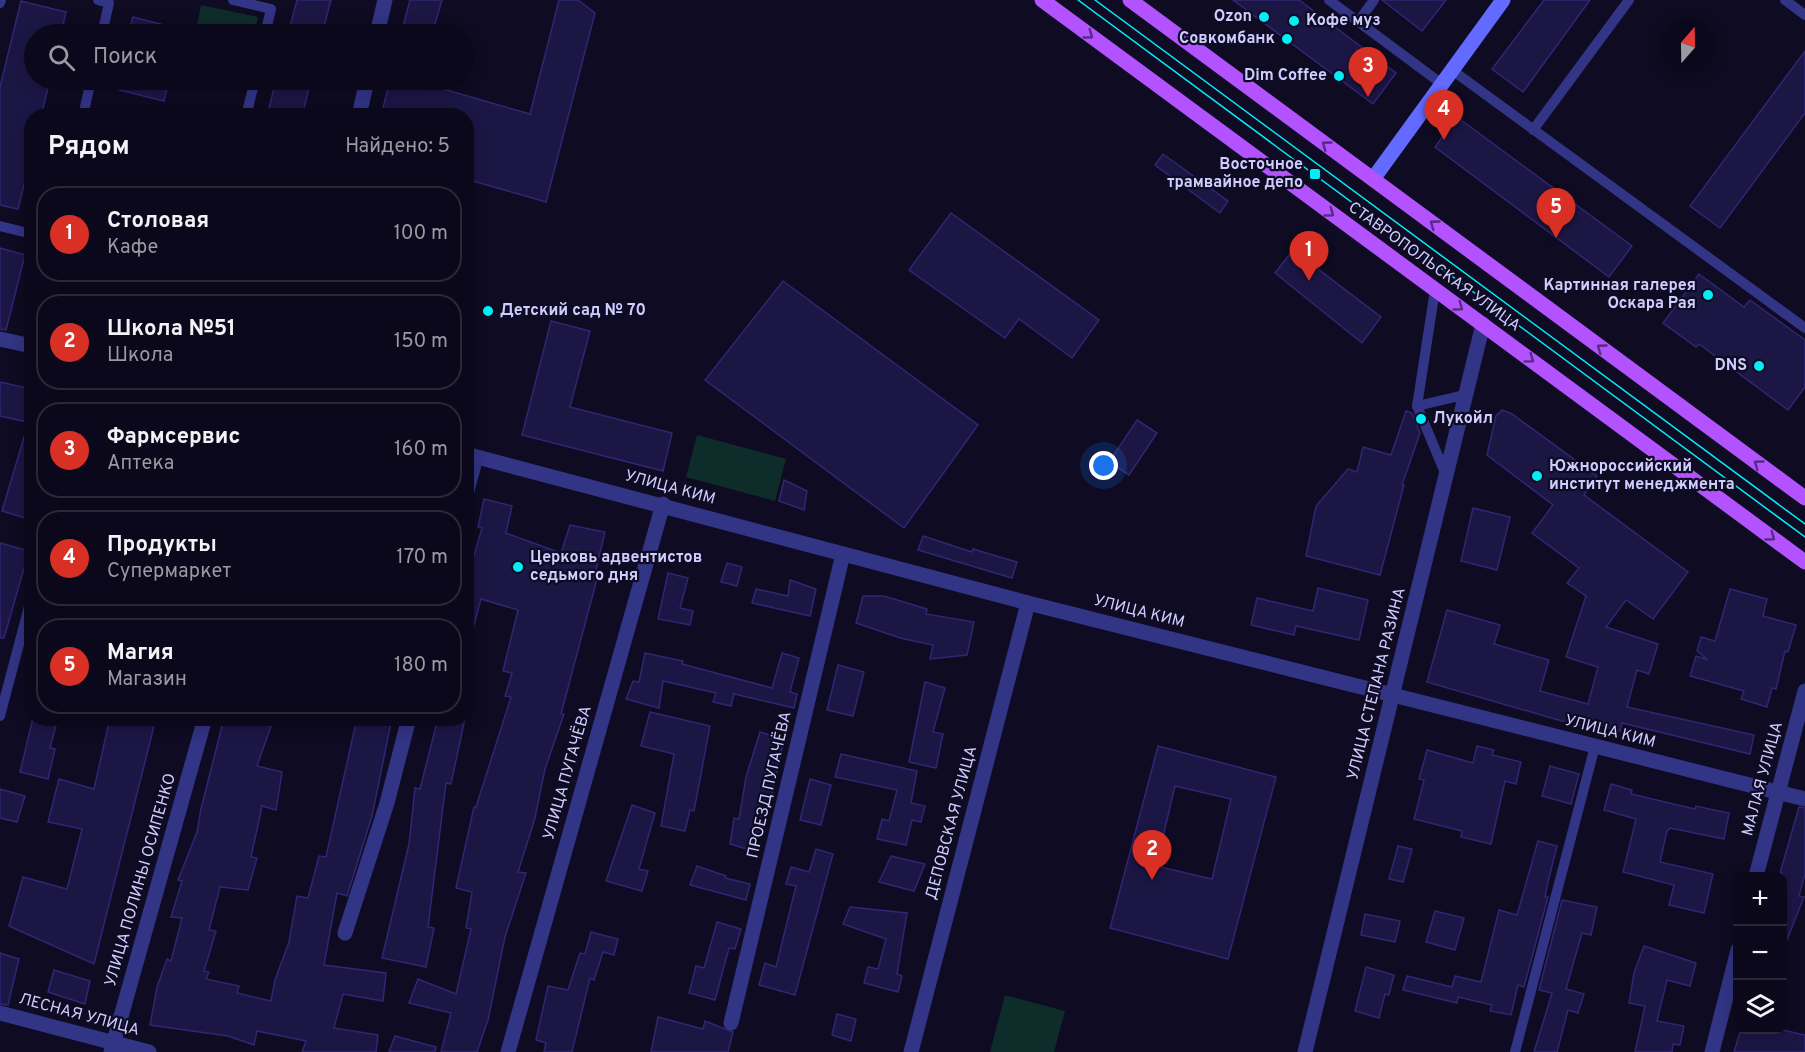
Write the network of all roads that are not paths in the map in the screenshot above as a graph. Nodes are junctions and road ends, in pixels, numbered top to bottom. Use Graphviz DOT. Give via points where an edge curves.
graph roads {
  1 [pos="98,0"];
  2 [pos="233,0"];
  3 [pos="385,0"];
  4 [pos="1042,0"];
  5 [pos="1130,0"];
  6 [pos="1329,0"];
  7 [pos="1374,0"];
  8 [pos="1503,0"];
  9 [pos="1629,0"];
  10 [pos="1785,0"];
  11 [pos="1805,15"];
  12 [pos="1358,22"];
  13 [pos="104,24"];
  14 [pos="267,24"];
  15 [pos="379,24"];
  16 [pos="1452,70"];
  17 [pos="1442,84"];
  18 [pos="89,90"];
  19 [pos="252,90"];
  20 [pos="365,90"];
  21 [pos="85,108"];
  22 [pos="248,108"];
  23 [pos="361,108"];
  24 [pos="1533,130"];
  25 [pos="1373,179"];
  26 [pos="0,226"];
  27 [pos="24,232"];
  28 [pos="1435,290"];
  29 [pos="1483,324"];
  30 [pos="1805,328"];
  31 [pos="0,339"];
  32 [pos="24,341"];
  33 [pos="1464,395"];
  34 [pos="1417,406"];
  35 [pos="474,457"];
  36 [pos="1446,475"];
  37 [pos="1805,498"];
  38 [pos="663,504"];
  39 [pos="843,554"];
  40 [pos="1805,562"];
  41 [pos="1028,603"];
  42 [pos="24,625"];
  43 [pos="1805,691"];
  44 [pos="1393,696"];
  45 [pos="0,716"];
  46 [pos="203,726"];
  47 [pos="406,726"];
  48 [pos="1595,746"];
  49 [pos="1777,792"];
  50 [pos="1805,798"];
  51 [pos="1757,872"];
  52 [pos="345,933"];
  53 [pos="1733,966"];
  54 [pos="0,1013"];
  55 [pos="731,1023"];
  56 [pos="112,1047"];
  57 [pos="149,1052"];
  58 [pos="508,1052"];
  59 [pos="910,1052"];
  60 [pos="1305,1052"];
  61 [pos="1515,1052"];
  62 [pos="1712,1052"];
  1 -- 13 [label="lane" via="109,3"];
  2 -- 14 [label="lane" via="271,9"];
  3 -- 15 [label="street"];
  4 -- 28 [label="main road, СТАВРОПОЛЬСКАЯ УЛИЦА, one-way"];
  25 -- 5 [label="main road, СТАВРОПОЛЬСКАЯ УЛИЦА, one-way"];
  6 -- 12 [label="lane"];
  7 -- 12 [label="lane"];
  8 -- 16 [label="main road"];
  9 -- 24 [label="lane"];
  10 -- 11 [label="lane"];
  12 -- 17 [label="lane"];
  16 -- 17 [label="main road"];
  16 -- 24 [label="lane"];
  17 -- 25 [label="main road"];
  18 -- 21 [label="lane"];
  19 -- 22 [label="lane"];
  20 -- 23 [label="street"];
  24 -- 30 [label="lane"];
  37 -- 25 [label="main road, СТАВРОПОЛЬСКАЯ УЛИЦА, one-way"];
  26 -- 27 [label="lane"];
  28 -- 29 [label="main road, СТАВРОПОЛЬСКАЯ УЛИЦА, one-way"];
  28 -- 34 [label="lane"];
  29 -- 33 [label="street, УЛИЦА СТЕПАНА РАЗИНА"];
  29 -- 40 [label="main road, СТАВРОПОЛЬСКАЯ УЛИЦА, one-way"];
  31 -- 32 [label="street"];
  33 -- 34 [label="lane"];
  33 -- 36 [label="street, УЛИЦА СТЕПАНА РАЗИНА"];
  34 -- 36 [label="lane"];
  35 -- 38 [label="street, УЛИЦА КИМ"];
  36 -- 44 [label="street, УЛИЦА СТЕПАНА РАЗИНА"];
  38 -- 39 [label="street, УЛИЦА КИМ"];
  38 -- 58 [label="street, УЛИЦА ПУГАЧЁВА"];
  39 -- 41 [label="street, УЛИЦА КИМ"];
  39 -- 55 [label="street, ПРОЕЗД ПУГАЧЁВА"];
  41 -- 44 [label="street, УЛИЦА КИМ"];
  41 -- 59 [label="street, ДЕПОВСКАЯ УЛИЦА"];
  42 -- 45 [label="lane"];
  43 -- 49 [label="street, МАЛАЯ УЛИЦА"];
  44 -- 48 [label="street, УЛИЦА КИМ"];
  44 -- 60 [label="street, УЛИЦА СТЕПАНА РАЗИНА"];
  46 -- 56 [label="street, УЛИЦА ПОЛИНЫ ОСИПЕНКО"];
  47 -- 52 [label="street" via="387,803"];
  48 -- 49 [label="street, УЛИЦА КИМ"];
  48 -- 61 [label="lane"];
  49 -- 50 [label="street, УЛИЦА КИМ"];
  49 -- 51 [label="street, МАЛАЯ УЛИЦА"];
  53 -- 62 [label="street"];
  54 -- 56 [label="street, ЛЕСНАЯ УЛИЦА"];
  56 -- 57 [label="street, ЛЕСНАЯ УЛИЦА"];
}
